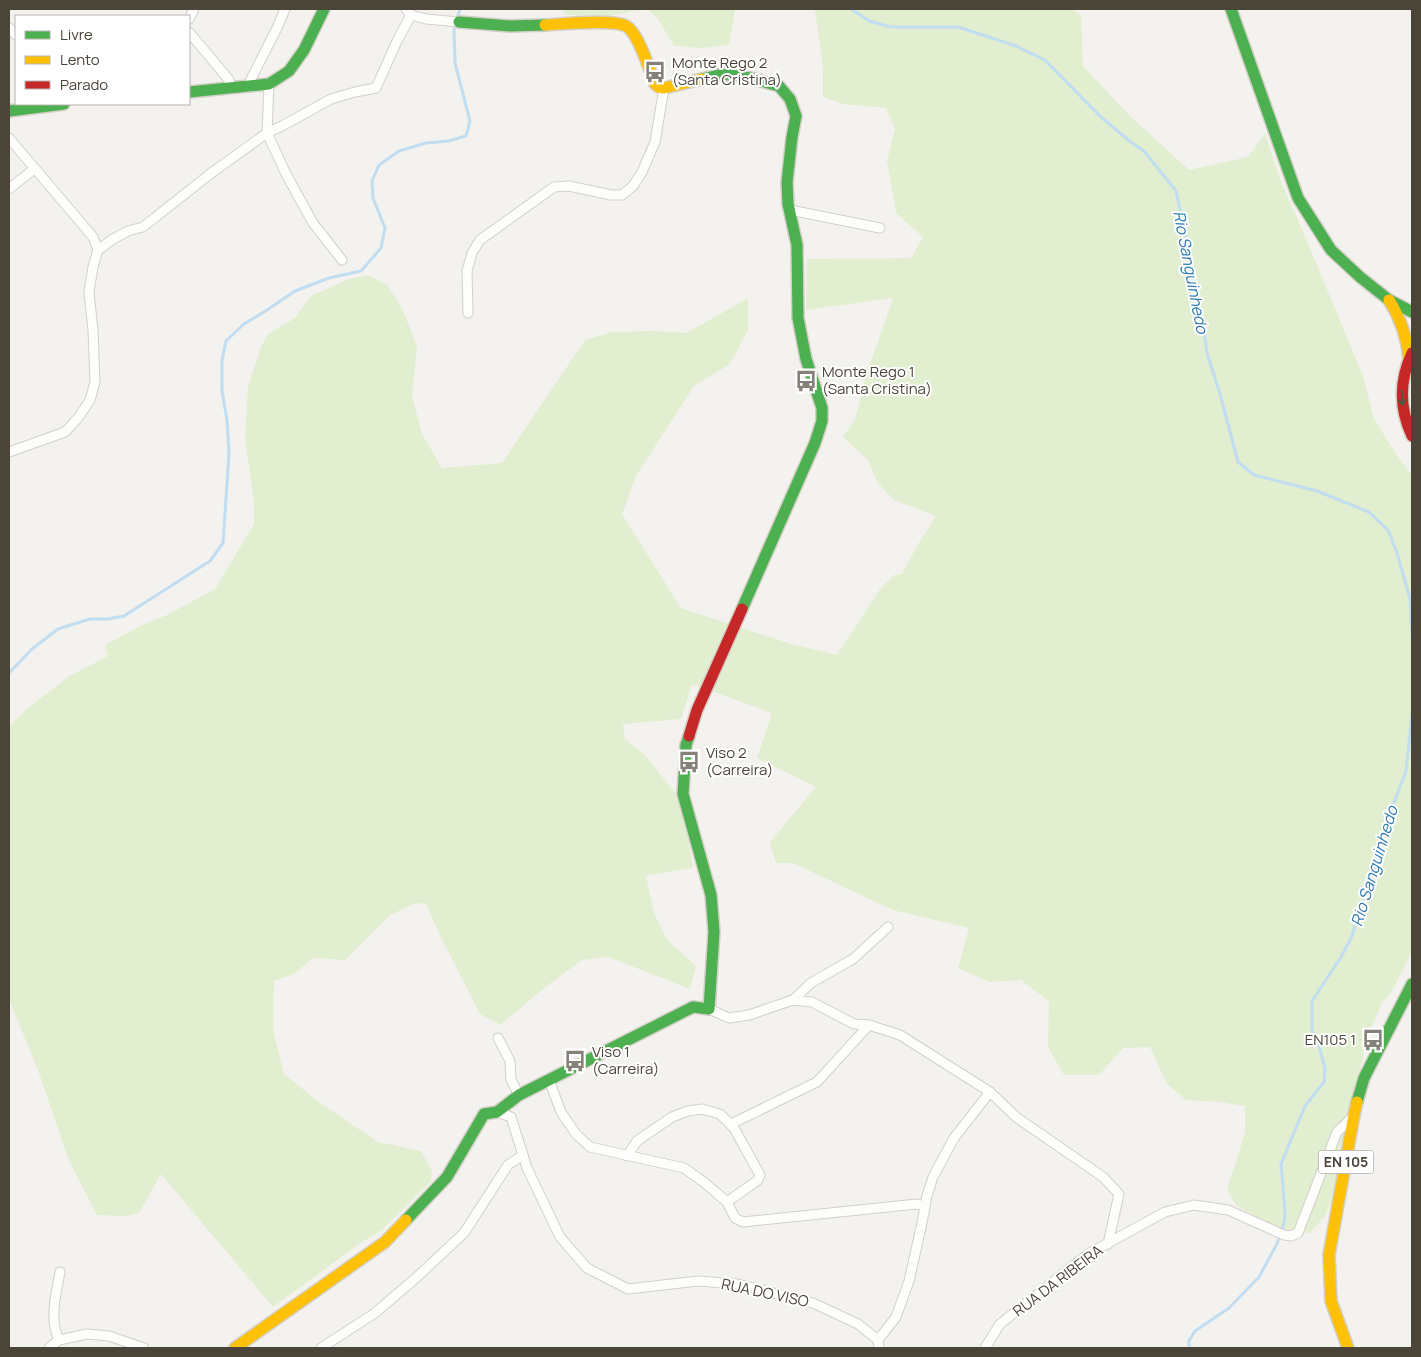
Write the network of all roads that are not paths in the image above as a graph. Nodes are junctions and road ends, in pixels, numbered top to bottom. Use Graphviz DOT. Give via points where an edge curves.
graph roads {
  1 [pos="285,9"];
  2 [pos="324,9"];
  3 [pos="1231,9"];
  4 [pos="408,12"];
  5 [pos="455,21"];
  6 [pos="190,33"];
  7 [pos="269,84"];
  8 [pos="246,87"];
  9 [pos="664,88"];
  10 [pos="230,89"];
  11 [pos="190,92"];
  12 [pos="56,105"];
  13 [pos="9,111"];
  14 [pos="267,133"];
  15 [pos="9,138"];
  16 [pos="34,169"];
  17 [pos="9,189"];
  18 [pos="790,210"];
  19 [pos="880,228"];
  20 [pos="98,250"];
  21 [pos="342,260"];
  22 [pos="1389,300"];
  23 [pos="1412,312"];
  24 [pos="468,313"];
  25 [pos="1411,356"];
  26 [pos="1412,436"];
  27 [pos="9,452"];
  28 [pos="888,927"];
  29 [pos="1412,984"];
  30 [pos="793,1000"];
  31 [pos="709,1009"];
  32 [pos="869,1025"];
  33 [pos="498,1038"];
  34 [pos="549,1080"];
  35 [pos="990,1092"];
  36 [pos="520,1095"];
  37 [pos="497,1112"];
  38 [pos="1354,1115"];
  39 [pos="730,1124"];
  40 [pos="523,1155"];
  41 [pos="627,1156"];
  42 [pos="727,1202"];
  43 [pos="925,1206"];
  44 [pos="1108,1244"];
  45 [pos="60,1272"];
  46 [pos="59,1340"];
  47 [pos="878,1344"];
  48 [pos="49,1348"];
  49 [pos="144,1348"];
  50 [pos="235,1348"];
  51 [pos="321,1348"];
  52 [pos="985,1348"];
  53 [pos="1348,1348"];
  1 -- 8 [label="street"];
  2 -- 7 [label="street" via="299,57 289,70"];
  3 -- 22 [label="street" via="1298,198 1331,250"];
  4 -- 5 [label="street" via="426,18"];
  4 -- 14 [label="street" via="376,88 331,99"];
  5 -- 9 [label="street" via="510,26 613,22 627,26 638,41 655,84"];
  6 -- 10 [label="street" via="229,80"];
  7 -- 8 [label="street"];
  7 -- 14 [label="street"];
  8 -- 10 [label="street"];
  9 -- 18 [label="street" via="723,74 778,86 790,99 796,116 787,182"];
  9 -- 24 [label="street" via="655,142 633,186 622,196 569,186 554,188 480,240 467,271"];
  10 -- 11 [label="street"];
  12 -- 13 [label="street"];
  14 -- 20 [label="street" via="144,227 128,231"];
  14 -- 21 [label="street" via="313,223"];
  15 -- 16 [label="street"];
  16 -- 17 [label="street"];
  16 -- 20 [label="street" via="93,238"];
  18 -- 19 [label="street"];
  18 -- 31 [label="street" via="797,245 798,318 806,360 822,408 822,421 816,443 697,710 686,744 683,794 711,895 714,932"];
  20 -- 27 [label="street" via="89,292 95,382 90,400 65,432"];
  22 -- 23 [label="street"];
  22 -- 25 [label="street" via="1400,316"];
  25 -- 26 [label="street, one-way" via="1401,395"];
  28 -- 30 [label="street" via="853,958 811,983"];
  29 -- 38 [label="street, EN 105" via="1364,1078"];
  30 -- 31 [label="street" via="749,1015 729,1018"];
  30 -- 32 [label="street" via="812,1002 854,1024"];
  31 -- 34 [label="street" via="693,1008"];
  32 -- 35 [label="street" via="900,1035"];
  32 -- 39 [label="street" via="817,1082"];
  33 -- 36 [label="street" via="510,1061 511,1080"];
  34 -- 36 [label="street"];
  34 -- 41 [label="street" via="561,1112 576,1134 590,1147"];
  35 -- 43 [label="street" via="954,1138 933,1176"];
  35 -- 44 [label="street" via="1016,1117 1103,1177 1119,1194"];
  36 -- 37 [label="street"];
  37 -- 40 [label="street, RUA DO VISO" via="511,1117"];
  37 -- 50 [label="street" via="484,1114 447,1176 386,1242"];
  38 -- 44 [label="street, RUA DA RIBEIRA" via="1337,1132 1298,1233 1291,1236 1281,1233 1228,1210 1194,1206 1165,1212"];
  38 -- 53 [label="street, EN 105" via="1329,1254 1331,1301"];
  39 -- 41 [label="street" via="720,1114 688,1111 637,1141"];
  39 -- 42 [label="street" via="760,1174 758,1180"];
  40 -- 47 [label="street, RUA DO VISO" via="560,1238 587,1268 628,1289 698,1281 738,1284 812,1303 858,1324"];
  40 -- 51 [label="street" via="508,1165 464,1233 375,1313"];
  41 -- 42 [label="street" via="684,1168"];
  42 -- 43 [label="street" via="735,1218 744,1222 918,1204"];
  43 -- 47 [label="street" via="909,1281 896,1317"];
  44 -- 52 [label="street, RUA DA RIBEIRA" via="1088,1254 1000,1324"];
  45 -- 46 [label="street" via="53,1315"];
  46 -- 48 [label="street"];
  46 -- 49 [label="street" via="87,1334 109,1336"];
}
